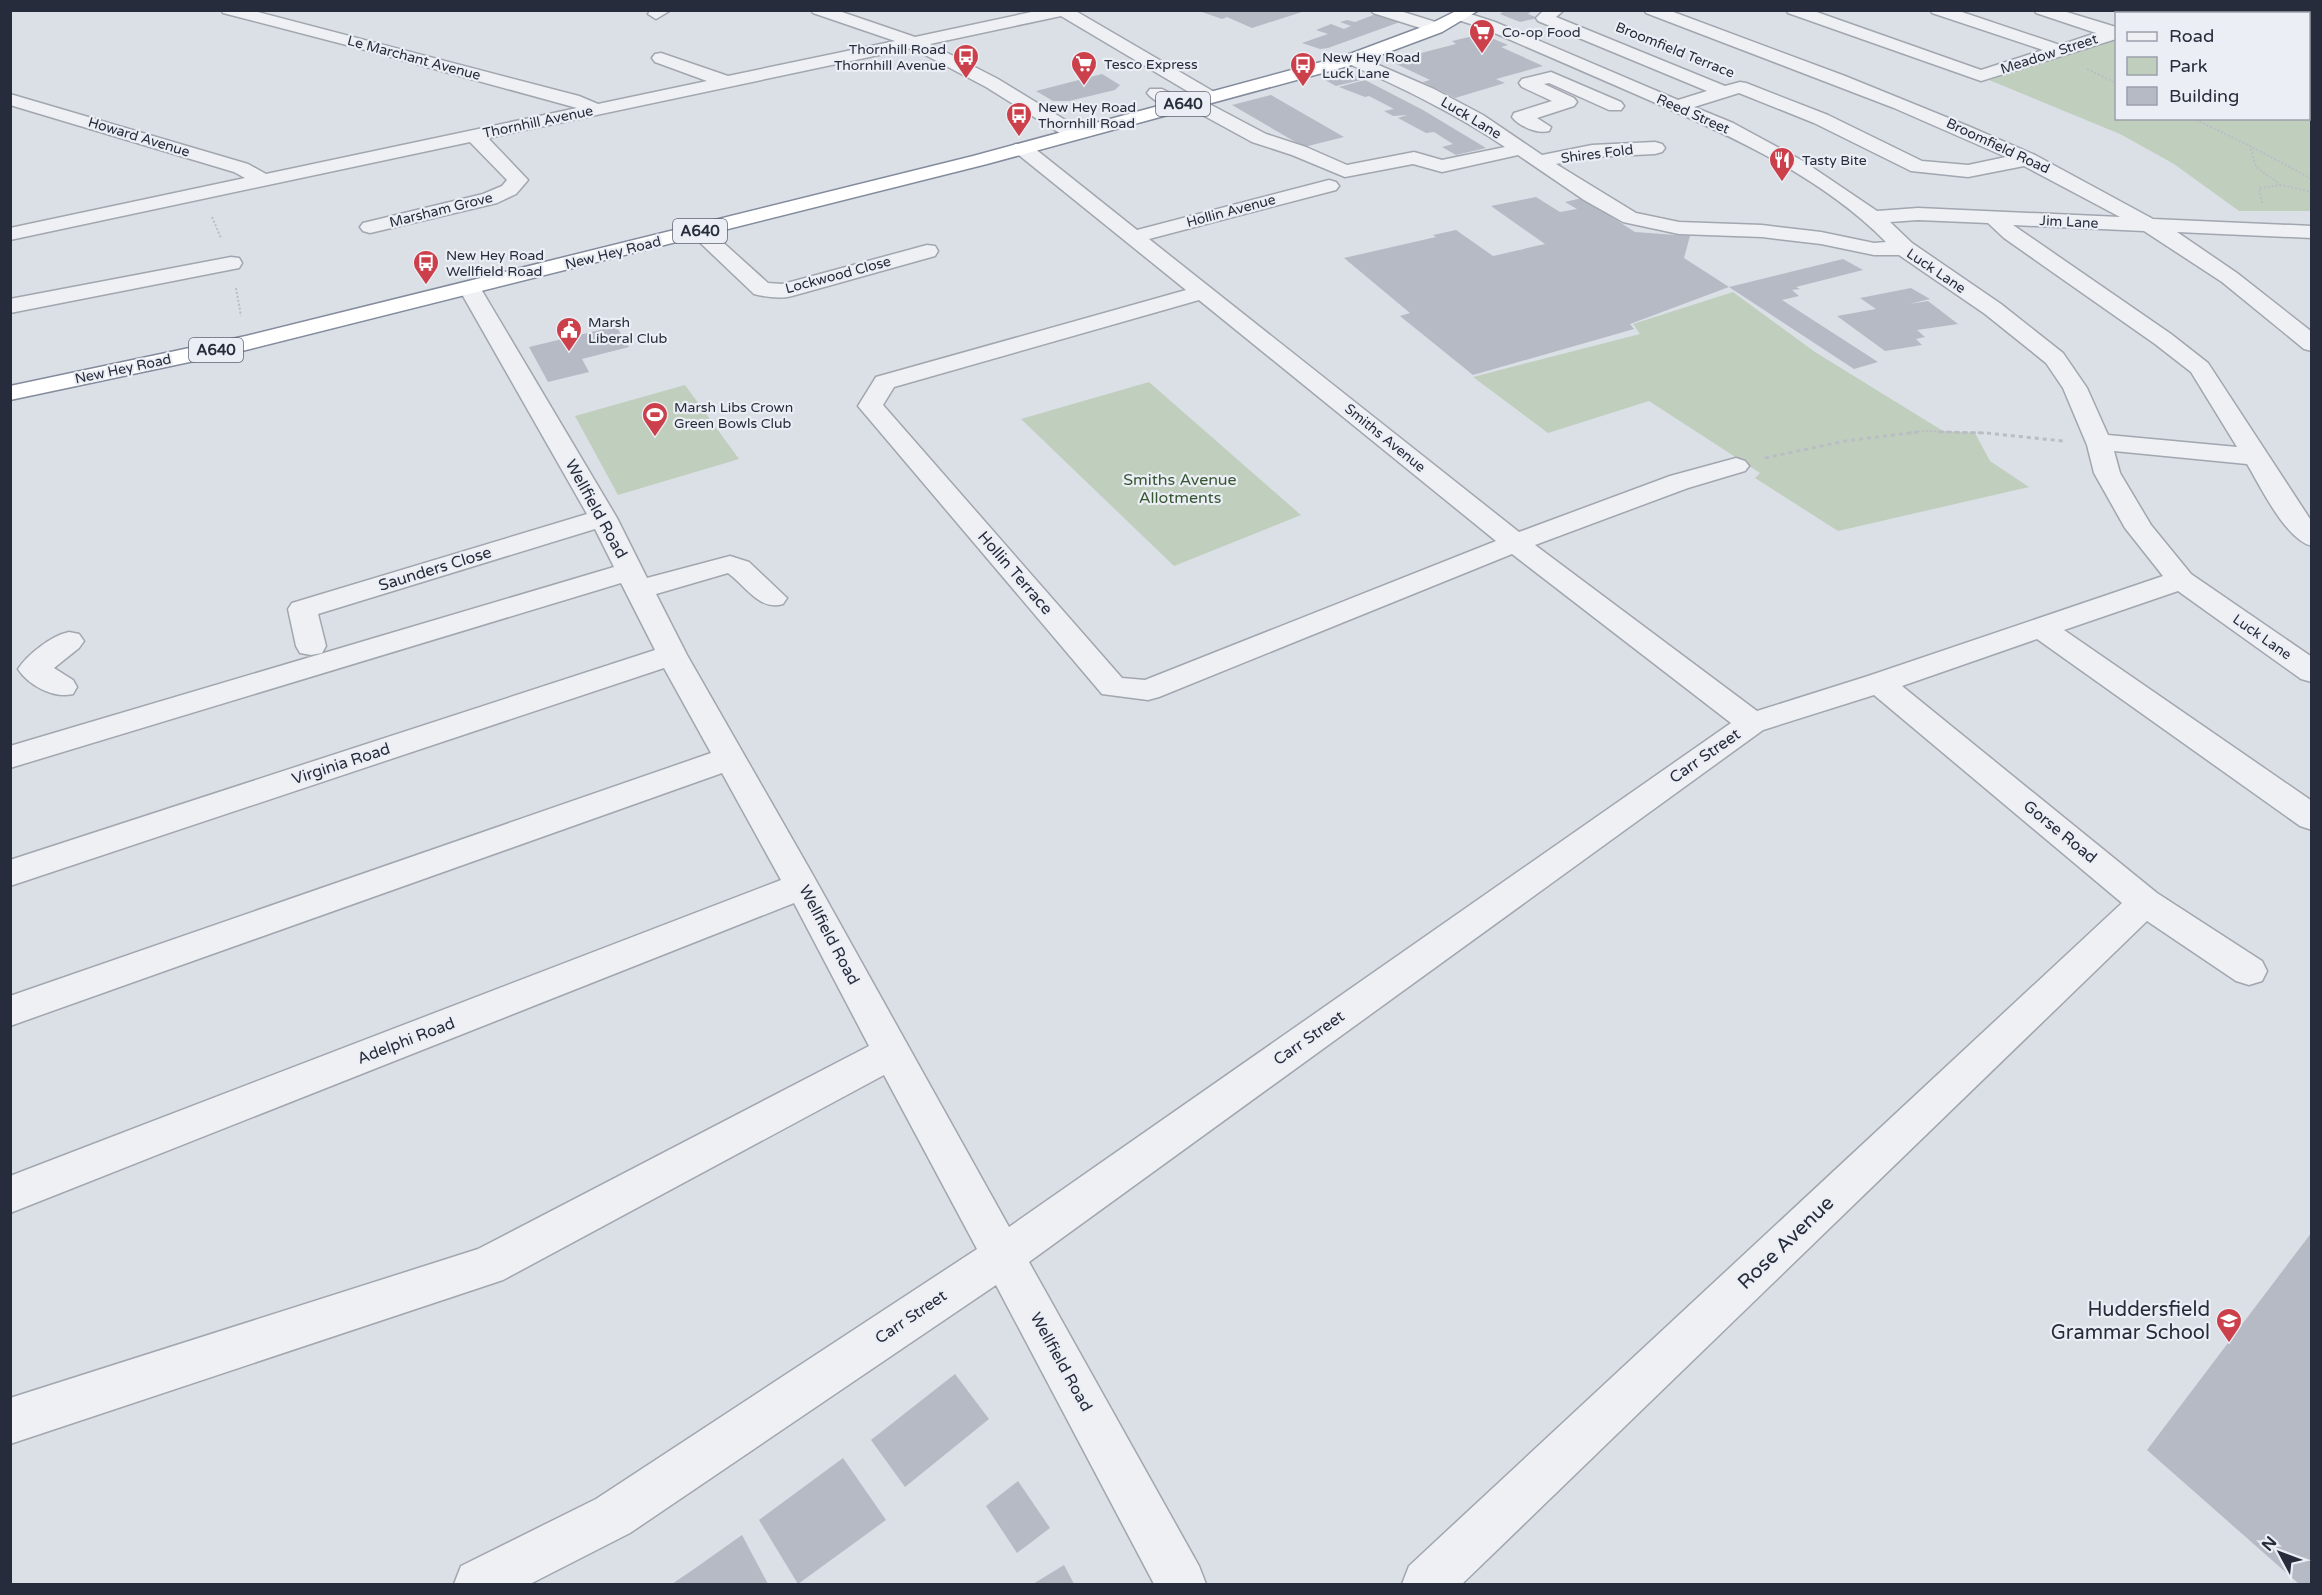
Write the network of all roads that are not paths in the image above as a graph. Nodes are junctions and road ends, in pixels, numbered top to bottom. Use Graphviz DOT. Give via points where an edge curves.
graph roads {
  1 [pos="230,10"];
  2 [pos="819,10"];
  3 [pos="1379,10"];
  4 [pos="1556,10"];
  5 [pos="1652,10"];
  6 [pos="1794,10"];
  7 [pos="1938,10"];
  8 [pos="2042,10"];
  9 [pos="1064,11"];
  10 [pos="841,13"];
  11 [pos="1466,13"];
  12 [pos="1697,27"];
  13 [pos="1436,28"];
  14 [pos="1858,33"];
  15 [pos="2115,33"];
  16 [pos="2115,33"];
  17 [pos="1674,34"];
  18 [pos="1836,40"];
  19 [pos="1651,41"];
  20 [pos="916,43"];
  21 [pos="1621,50"];
  22 [pos="2060,50"];
  23 [pos="1802,51"];
  24 [pos="661,58"];
  25 [pos="1779,58"];
  26 [pos="1353,59"];
  27 [pos="1575,63"];
  28 [pos="726,82"];
  29 [pos="1734,82"];
  30 [pos="1156,93"];
  31 [pos="1652,95"];
  32 [pos="1592,96"];
  33 [pos="10,99"];
  34 [pos="1195,101"];
  35 [pos="1569,102"];
  36 [pos="1615,106"];
  37 [pos="1677,106"];
  38 [pos="597,110"];
  39 [pos="1063,110"];
  40 [pos="1043,114"];
  41 [pos="1542,127"];
  42 [pos="1073,133"];
  43 [pos="475,135"];
  44 [pos="1513,143"];
  45 [pos="1022,148"];
  46 [pos="1655,148"];
  47 [pos="2028,159"];
  48 [pos="1547,170"];
  49 [pos="265,181"];
  50 [pos="1329,186"];
  51 [pos="354,211"];
  52 [pos="1873,217"];
  53 [pos="1995,218"];
  54 [pos="2159,221"];
  55 [pos="2312,222"];
  56 [pos="2262,224"];
  57 [pos="699,231"];
  58 [pos="2312,232"];
  59 [pos="10,234"];
  60 [pos="1134,237"];
  61 [pos="1904,248"];
  62 [pos="927,250"];
  63 [pos="231,263"];
  64 [pos="470,289"];
  65 [pos="1204,292"];
  66 [pos="10,306"];
  67 [pos="2312,344"];
  68 [pos="10,393"];
  69 [pos="2099,443"];
  70 [pos="2257,457"];
  71 [pos="1736,466"];
  72 [pos="603,518"];
  73 [pos="2312,538"];
  74 [pos="1515,543"];
  75 [pos="2181,580"];
  76 [pos="634,581"];
  77 [pos="773,598"];
  78 [pos="2041,628"];
  79 [pos="69,641"];
  80 [pos="311,646"];
  81 [pos="672,655"];
  82 [pos="22,672"];
  83 [pos="2312,672"];
  84 [pos="1879,683"];
  85 [pos="62,687"];
  86 [pos="1752,723"];
  87 [pos="10,757"];
  88 [pos="730,758"];
  89 [pos="2312,818"];
  90 [pos="10,873"];
  91 [pos="802,886"];
  92 [pos="2145,902"];
  93 [pos="2249,971"];
  94 [pos="10,1011"];
  95 [pos="892,1052"];
  96 [pos="10,1195"];
  97 [pos="1003,1256"];
  98 [pos="10,1421"];
  99 [pos="479,1584"];
  100 [pos="1181,1584"];
  101 [pos="1427,1584"];
  1 -- 38 [label="street, Le Marchant Avenue" via="573,100"];
  2 -- 10 [label="street"];
  3 -- 13 [label="street"];
  4 -- 21 [label="street, Broomfield Terrace" via="1545,18"];
  5 -- 12 [label="street, Broomfield Road"];
  6 -- 14 [label="street"];
  7 -- 22 [label="street"];
  8 -- 16 [label="street"];
  9 -- 20 [label="street, Thornhill Avenue"];
  9 -- 34 [label="street"];
  10 -- 20 [label="street"];
  11 -- 13 [label="highway, A640"];
  11 -- 27 [label="street, Reed Street"];
  12 -- 17 [label="street"];
  12 -- 25 [label="street, Broomfield Road"];
  13 -- 26 [label="highway, New Hey Road / A640"];
  14 -- 18 [label="street"];
  14 -- 22 [label="street, Meadow Street" via="1981,76"];
  15 -- 22 [label="street, Meadow Street"];
  19 -- 21 [label="street"];
  20 -- 28 [label="street, Thornhill Avenue"];
  20 -- 40 [label="street"];
  21 -- 27 [label="street"];
  21 -- 29 [label="street, Broomfield Terrace"];
  23 -- 25 [label="street"];
  24 -- 28 [label="street"];
  25 -- 47 [label="street, Broomfield Road" via="1961,128"];
  26 -- 34 [label="highway, New Hey Road / A640"];
  26 -- 44 [label="street, Luck Lane" via="1428,93"];
  27 -- 31 [label="street, Reed Street"];
  28 -- 38 [label="street, Thornhill Avenue"];
  29 -- 37 [label="street"];
  29 -- 47 [label="street, Broomfield Terrace" via="1918,167 1968,171"];
  30 -- 34 [label="street"];
  31 -- 36 [label="street"];
  31 -- 37 [label="street, Reed Street"];
  32 -- 35 [label="street"];
  32 -- 35 [label="street" via="1551,77 1528,83"];
  32 -- 36 [label="street"];
  33 -- 49 [label="street, Howard Avenue" via="241,168"];
  34 -- 42 [label="highway, New Hey Road / A640"];
  34 -- 44 [label="street" via="1259,138 1345,171 1414,158 1442,166"];
  35 -- 41 [label="street" via="1521,117"];
  36 -- 41 [label="street"];
  37 -- 52 [label="street, Reed Street" via="1796,165"];
  38 -- 43 [label="street, Thornhill Avenue"];
  39 -- 40 [label="street"];
  40 -- 42 [label="street"];
  41 -- 44 [label="street"];
  42 -- 45 [label="highway, New Hey Road / A640"];
  43 -- 49 [label="street, Thornhill Avenue"];
  43 -- 51 [label="street, Marsham Grove" via="518,180 509,190 490,200 373,233"];
  44 -- 48 [label="street, Luck Lane"];
  45 -- 57 [label="highway, New Hey Road / A640"];
  45 -- 60 [label="street, Smiths Avenue"];
  46 -- 48 [label="street, Shires Fold" via="1592,152"];
  47 -- 54 [label="street, Broomfield Road"];
  48 -- 61 [label="street, Luck Lane" via="1630,218 1659,226 1762,231 1874,249"];
  49 -- 59 [label="street, Thornhill Avenue"];
  50 -- 60 [label="street, Hollin Avenue"];
  52 -- 53 [label="street, Jim Lane" via="1918,214"];
  52 -- 61 [label="street, Reed Street"];
  53 -- 54 [label="street, Jim Lane"];
  53 -- 70 [label="street" via="2011,234 2200,368"];
  54 -- 56 [label="street, Jim Lane"];
  54 -- 67 [label="street, Broomfield Road"];
  55 -- 56 [label="street, Jim Lane"];
  56 -- 58 [label="street, Jim Lane"];
  57 -- 62 [label="street, Lockwood Close" via="762,289 784,291"];
  57 -- 64 [label="highway, New Hey Road / A640"];
  60 -- 65 [label="street, Smiths Avenue"];
  61 -- 69 [label="street, Luck Lane" via="1993,309 2055,358 2075,388"];
  63 -- 66 [label="street"];
  64 -- 68 [label="highway, New Hey Road / A640" via="246,343"];
  64 -- 72 [label="street, Wellfield Road"];
  65 -- 74 [label="street, Smiths Avenue"];
  65 -- 74 [label="street, Hollin Terrace" via="885,382 870,406 1113,687 1149,690"];
  69 -- 70 [label="street"];
  69 -- 75 [label="street, Luck Lane" via="2107,473 2139,528"];
  70 -- 73 [label="street" via="2297,523"];
  71 -- 74 [label="street"];
  72 -- 76 [label="street, Wellfield Road"];
  72 -- 80 [label="street, Saunders Close" via="302,609"];
  74 -- 86 [label="street, Smiths Avenue"];
  75 -- 78 [label="street, Carr Street"];
  75 -- 83 [label="street, Luck Lane"];
  76 -- 77 [label="street" via="670,580 730,564"];
  76 -- 81 [label="street, Wellfield Road"];
  76 -- 87 [label="street"];
  78 -- 84 [label="street, Carr Street"];
  78 -- 89 [label="street"];
  79 -- 82 [label="street"];
  81 -- 88 [label="street, Wellfield Road"];
  81 -- 90 [label="street, Virginia Road"];
  82 -- 85 [label="street"];
  84 -- 86 [label="street, Carr Street"];
  84 -- 92 [label="street, Gorse Road"];
  86 -- 97 [label="street, Carr Street"];
  88 -- 91 [label="street, Wellfield Road"];
  88 -- 94 [label="street"];
  91 -- 95 [label="street, Wellfield Road"];
  91 -- 96 [label="street, Adelphi Road"];
  92 -- 93 [label="street, Gorse Road"];
  92 -- 101 [label="street, Rose Avenue"];
  95 -- 97 [label="street, Wellfield Road"];
  95 -- 98 [label="street" via="488,1266"];
  97 -- 99 [label="street, Carr Street" via="613,1516"];
  97 -- 100 [label="street, Wellfield Road"];
}
